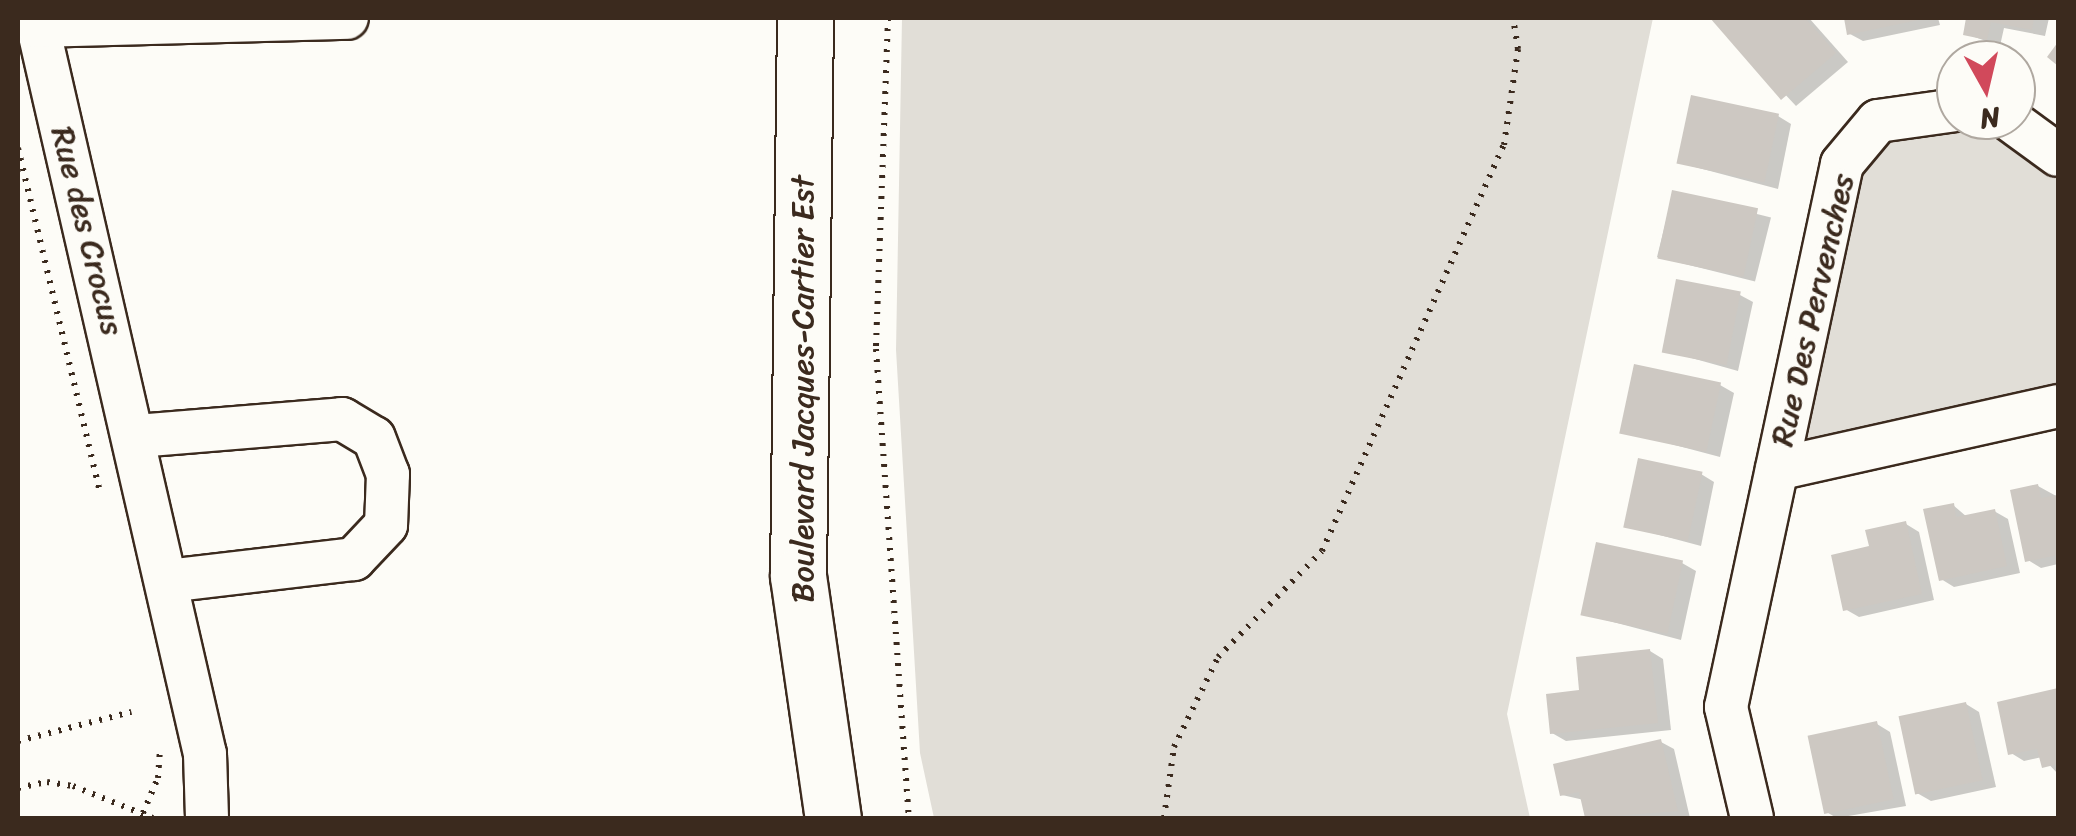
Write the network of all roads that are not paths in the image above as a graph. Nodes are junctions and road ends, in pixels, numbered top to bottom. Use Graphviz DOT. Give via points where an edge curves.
graph roads {
  1 [pos="347,18"];
  2 [pos="804,18"];
  3 [pos="37,22"];
  4 [pos="1936,113"];
  5 [pos="2036,139"];
  6 [pos="2058,155"];
  7 [pos="2058,406"];
  8 [pos="137,436"];
  9 [pos="1778,469"];
  10 [pos="166,581"];
  11 [pos="206,818"];
  12 [pos="833,818"];
  13 [pos="1752,818"];
  1 -- 3 [label="street, Rue des Crocus"];
  2 -- 12 [label="main road, Boulevard Jacques-Cartier Est" via="798,576"];
  3 -- 8 [label="street, Rue des Crocus"];
  4 -- 9 [label="street, Rue Des Pervenches" via="1878,121 1842,164"];
  5 -- 6 [label="street"];
  7 -- 9 [label="street, Rue Des Pervenches"];
  8 -- 10 [label="street, Rue des Crocus"];
  8 -- 10 [label="street" via="342,419 374,438 388,474 386,525 354,559"];
  9 -- 13 [label="street, Rue Des Pervenches" via="1726,707"];
  10 -- 11 [label="street, Rue des Crocus" via="205,754"];
}
